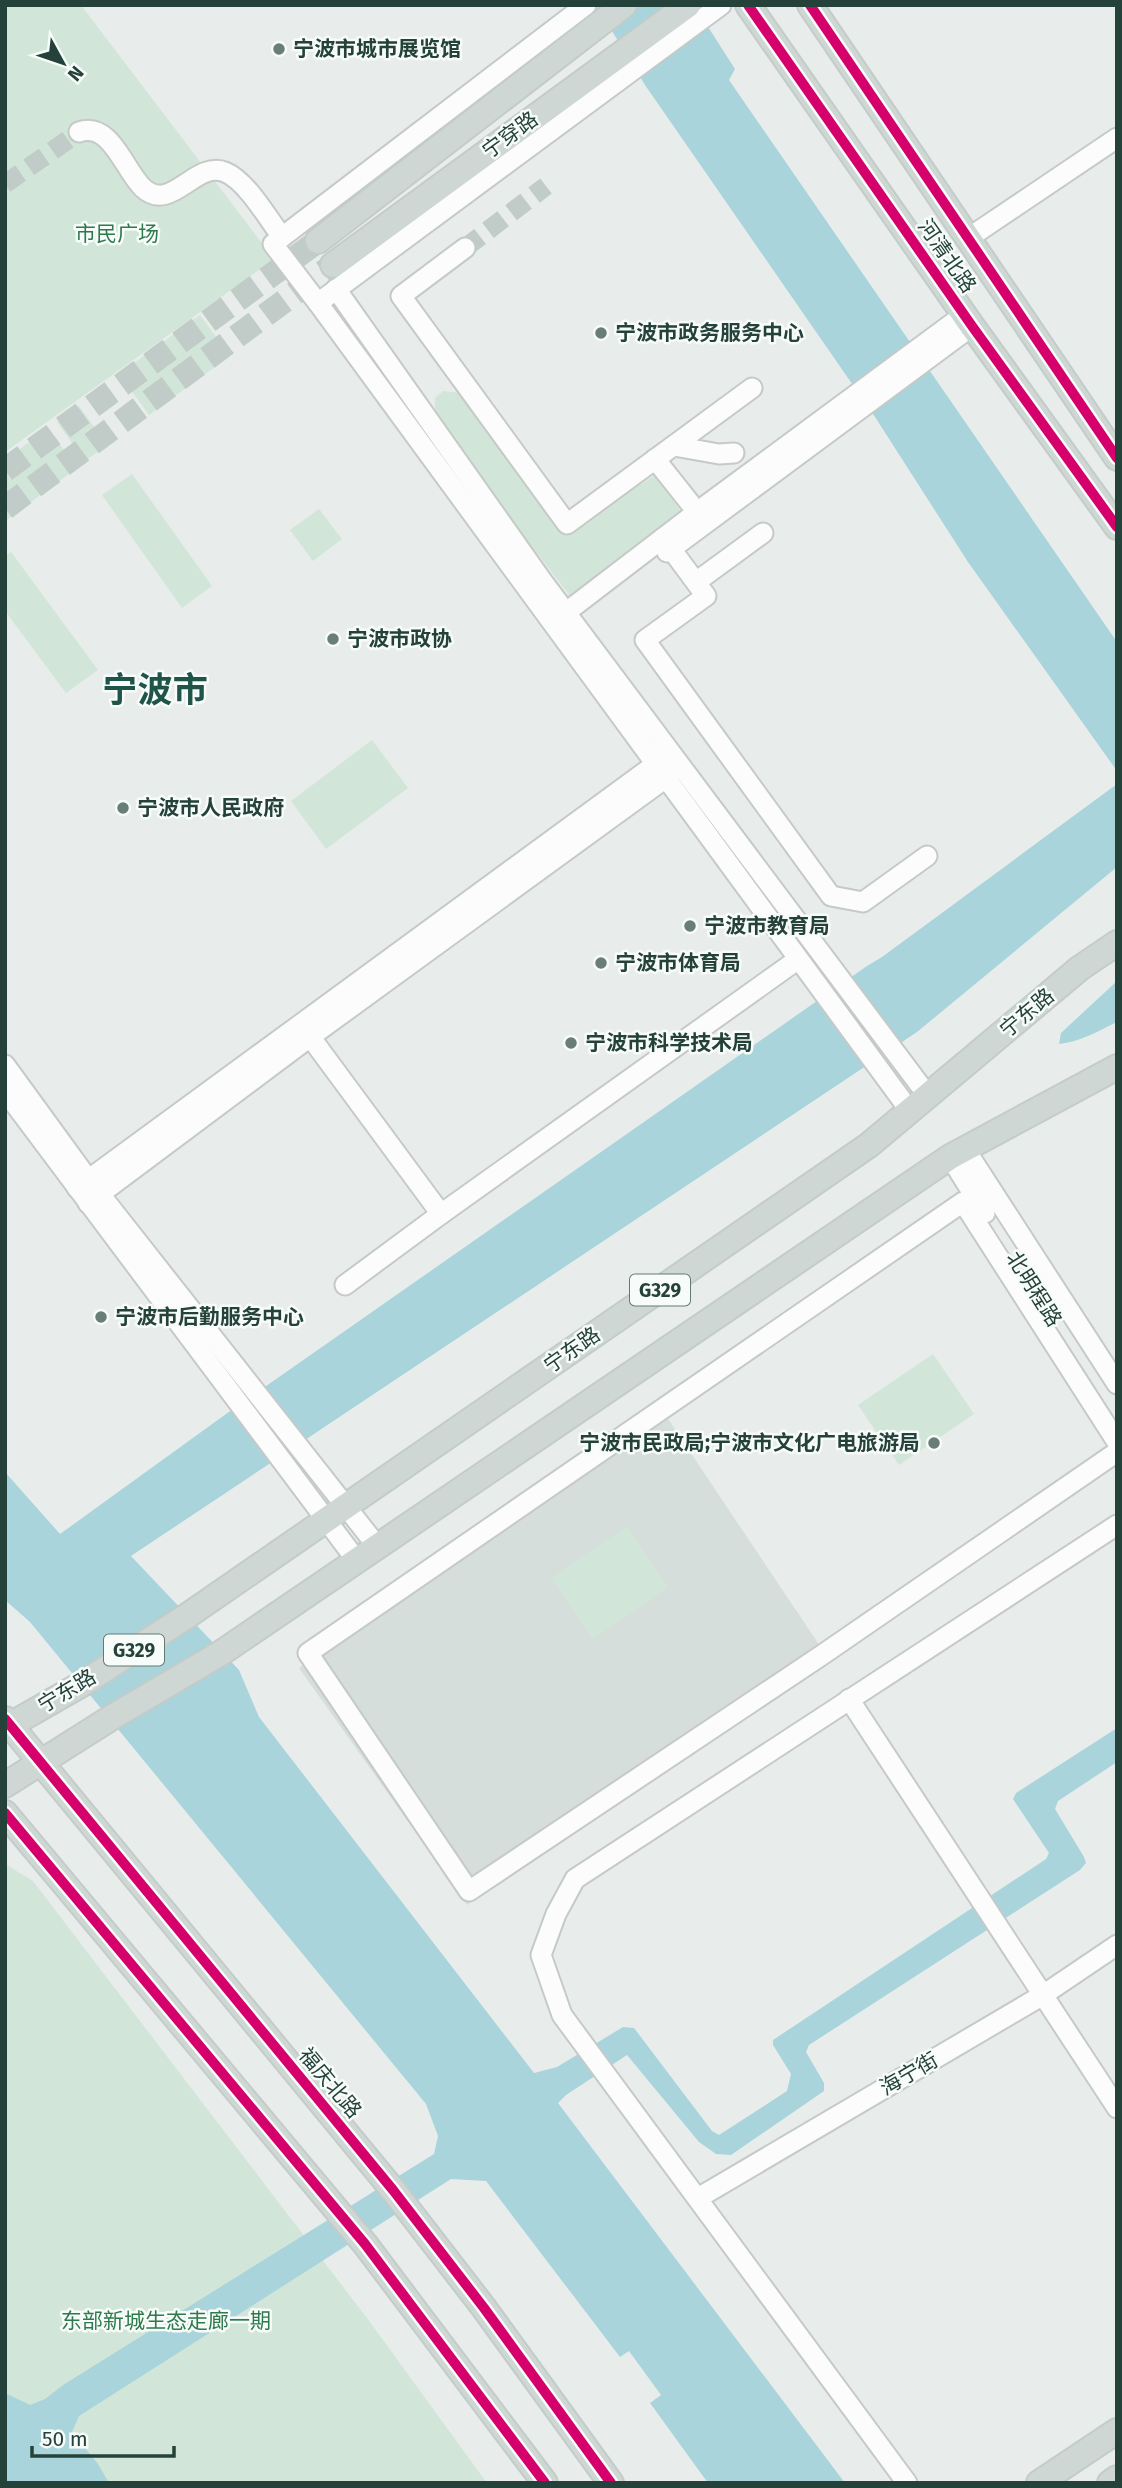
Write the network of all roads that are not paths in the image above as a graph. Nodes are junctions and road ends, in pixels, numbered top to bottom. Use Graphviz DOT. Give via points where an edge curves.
graph roads {
  1 [pos="624,5"];
  2 [pos="722,5"];
  3 [pos="748,5"];
  4 [pos="810,5"];
  5 [pos="690,12"];
  6 [pos="584,16"];
  7 [pos="79,132"];
  8 [pos="1117,138"];
  9 [pos="282,237"];
  10 [pos="967,239"];
  11 [pos="318,241"];
  12 [pos="465,248"];
  13 [pos="334,277"];
  14 [pos="318,303"];
  15 [pos="968,320"];
  16 [pos="752,388"];
  17 [pos="674,446"];
  18 [pos="734,453"];
  19 [pos="1117,458"];
  20 [pos="655,459"];
  21 [pos="697,513"];
  22 [pos="1117,527"];
  23 [pos="763,533"];
  24 [pos="668,543"];
  25 [pos="696,582"];
  26 [pos="563,623"];
  27 [pos="668,766"];
  28 [pos="927,856"];
  29 [pos="1117,943"];
  30 [pos="797,960"];
  31 [pos="305,1030"];
  32 [pos="5,1065"];
  33 [pos="1117,1067"];
  34 [pos="5,1091"];
  35 [pos="919,1104"];
  36 [pos="958,1153"];
  37 [pos="88,1191"];
  38 [pos="441,1214"];
  39 [pos="345,1285"];
  40 [pos="1117,1384"];
  41 [pos="1117,1421"];
  42 [pos="1117,1442"];
  43 [pos="1117,1452"];
  44 [pos="346,1505"];
  45 [pos="326,1521"];
  46 [pos="1117,1525"];
  47 [pos="377,1546"];
  48 [pos="357,1562"];
  49 [pos="849,1699"];
  50 [pos="7,1724"];
  51 [pos="41,1764"];
  52 [pos="5,1785"];
  53 [pos="5,1814"];
  54 [pos="1117,1945"];
  55 [pos="1044,1995"];
  56 [pos="1117,2108"];
  57 [pos="698,2198"];
  58 [pos="1117,2431"];
  59 [pos="1117,2478"];
  60 [pos="545,2483"];
  61 [pos="611,2483"];
  62 [pos="907,2483"];
  63 [pos="1039,2483"];
  64 [pos="1110,2483"];
  1 -- 6 [label="main road, 宁穿路"];
  2 -- 5 [label="street"];
  3 -- 15 [label="main road, 河清北路"];
  4 -- 10 [label="main road, 河清北路"];
  5 -- 13 [label="main road, 宁穿路"];
  6 -- 9 [label="street"];
  6 -- 11 [label="main road, 宁穿路"];
  7 -- 9 [label="street" via="102,135 137,181 153,194 165,196 205,172 225,172 247,190"];
  8 -- 10 [label="street"];
  9 -- 14 [label="street" via="273,244"];
  10 -- 19 [label="main road, 河清北路"];
  12 -- 20 [label="street" via="401,296 567,524"];
  13 -- 14 [label="street"];
  13 -- 26 [label="street"];
  14 -- 26 [label="street"];
  15 -- 21 [label="street"];
  15 -- 22 [label="main road, 河清北路"];
  15 -- 24 [label="street"];
  16 -- 17 [label="street"];
  17 -- 18 [label="street"];
  17 -- 20 [label="street"];
  20 -- 21 [label="street"];
  21 -- 24 [label="street"];
  23 -- 25 [label="street"];
  24 -- 25 [label="street"];
  24 -- 26 [label="street"];
  25 -- 28 [label="street" via="706,596 645,640 831,896 863,902"];
  26 -- 27 [label="street"];
  27 -- 30 [label="street"];
  27 -- 31 [label="street"];
  27 -- 35 [label="street"];
  29 -- 35 [label="main road, 宁东路 / G329" via="1080,968"];
  30 -- 35 [label="street"];
  30 -- 38 [label="street"];
  31 -- 37 [label="street"];
  31 -- 38 [label="street"];
  32 -- 37 [label="street"];
  33 -- 36 [label="main road, G329"];
  34 -- 37 [label="street"];
  35 -- 44 [label="main road, 宁东路 / G329" via="869,1145"];
  36 -- 40 [label="street, 北明程路"];
  36 -- 41 [label="street, 北明程路"];
  36 -- 47 [label="main road, G329"];
  37 -- 44 [label="street"];
  37 -- 45 [label="street"];
  38 -- 39 [label="street"];
  42 -- 43 [label="street" via="963,1202 308,1653 469,1891 827,1662"];
  44 -- 45 [label="main road, 宁东路 / G329"];
  44 -- 47 [label="street"];
  45 -- 48 [label="street"];
  45 -- 50 [label="main road, 宁东路 / G329" via="82,1684"];
  46 -- 49 [label="street"];
  47 -- 48 [label="main road, G329"];
  48 -- 51 [label="main road, G329"];
  49 -- 55 [label="street"];
  49 -- 57 [label="street" via="575,1879 541,1955 562,2015"];
  50 -- 51 [label="main road, 福庆北路"];
  51 -- 52 [label="main road, G329"];
  51 -- 61 [label="main road, 福庆北路" via="393,2190"];
  53 -- 60 [label="main road" via="365,2244"];
  54 -- 55 [label="street, 海宁街"];
  55 -- 56 [label="street"];
  55 -- 57 [label="street, 海宁街"];
  57 -- 62 [label="street"];
  58 -- 63 [label="main road"];
  59 -- 64 [label="main road"];
}
